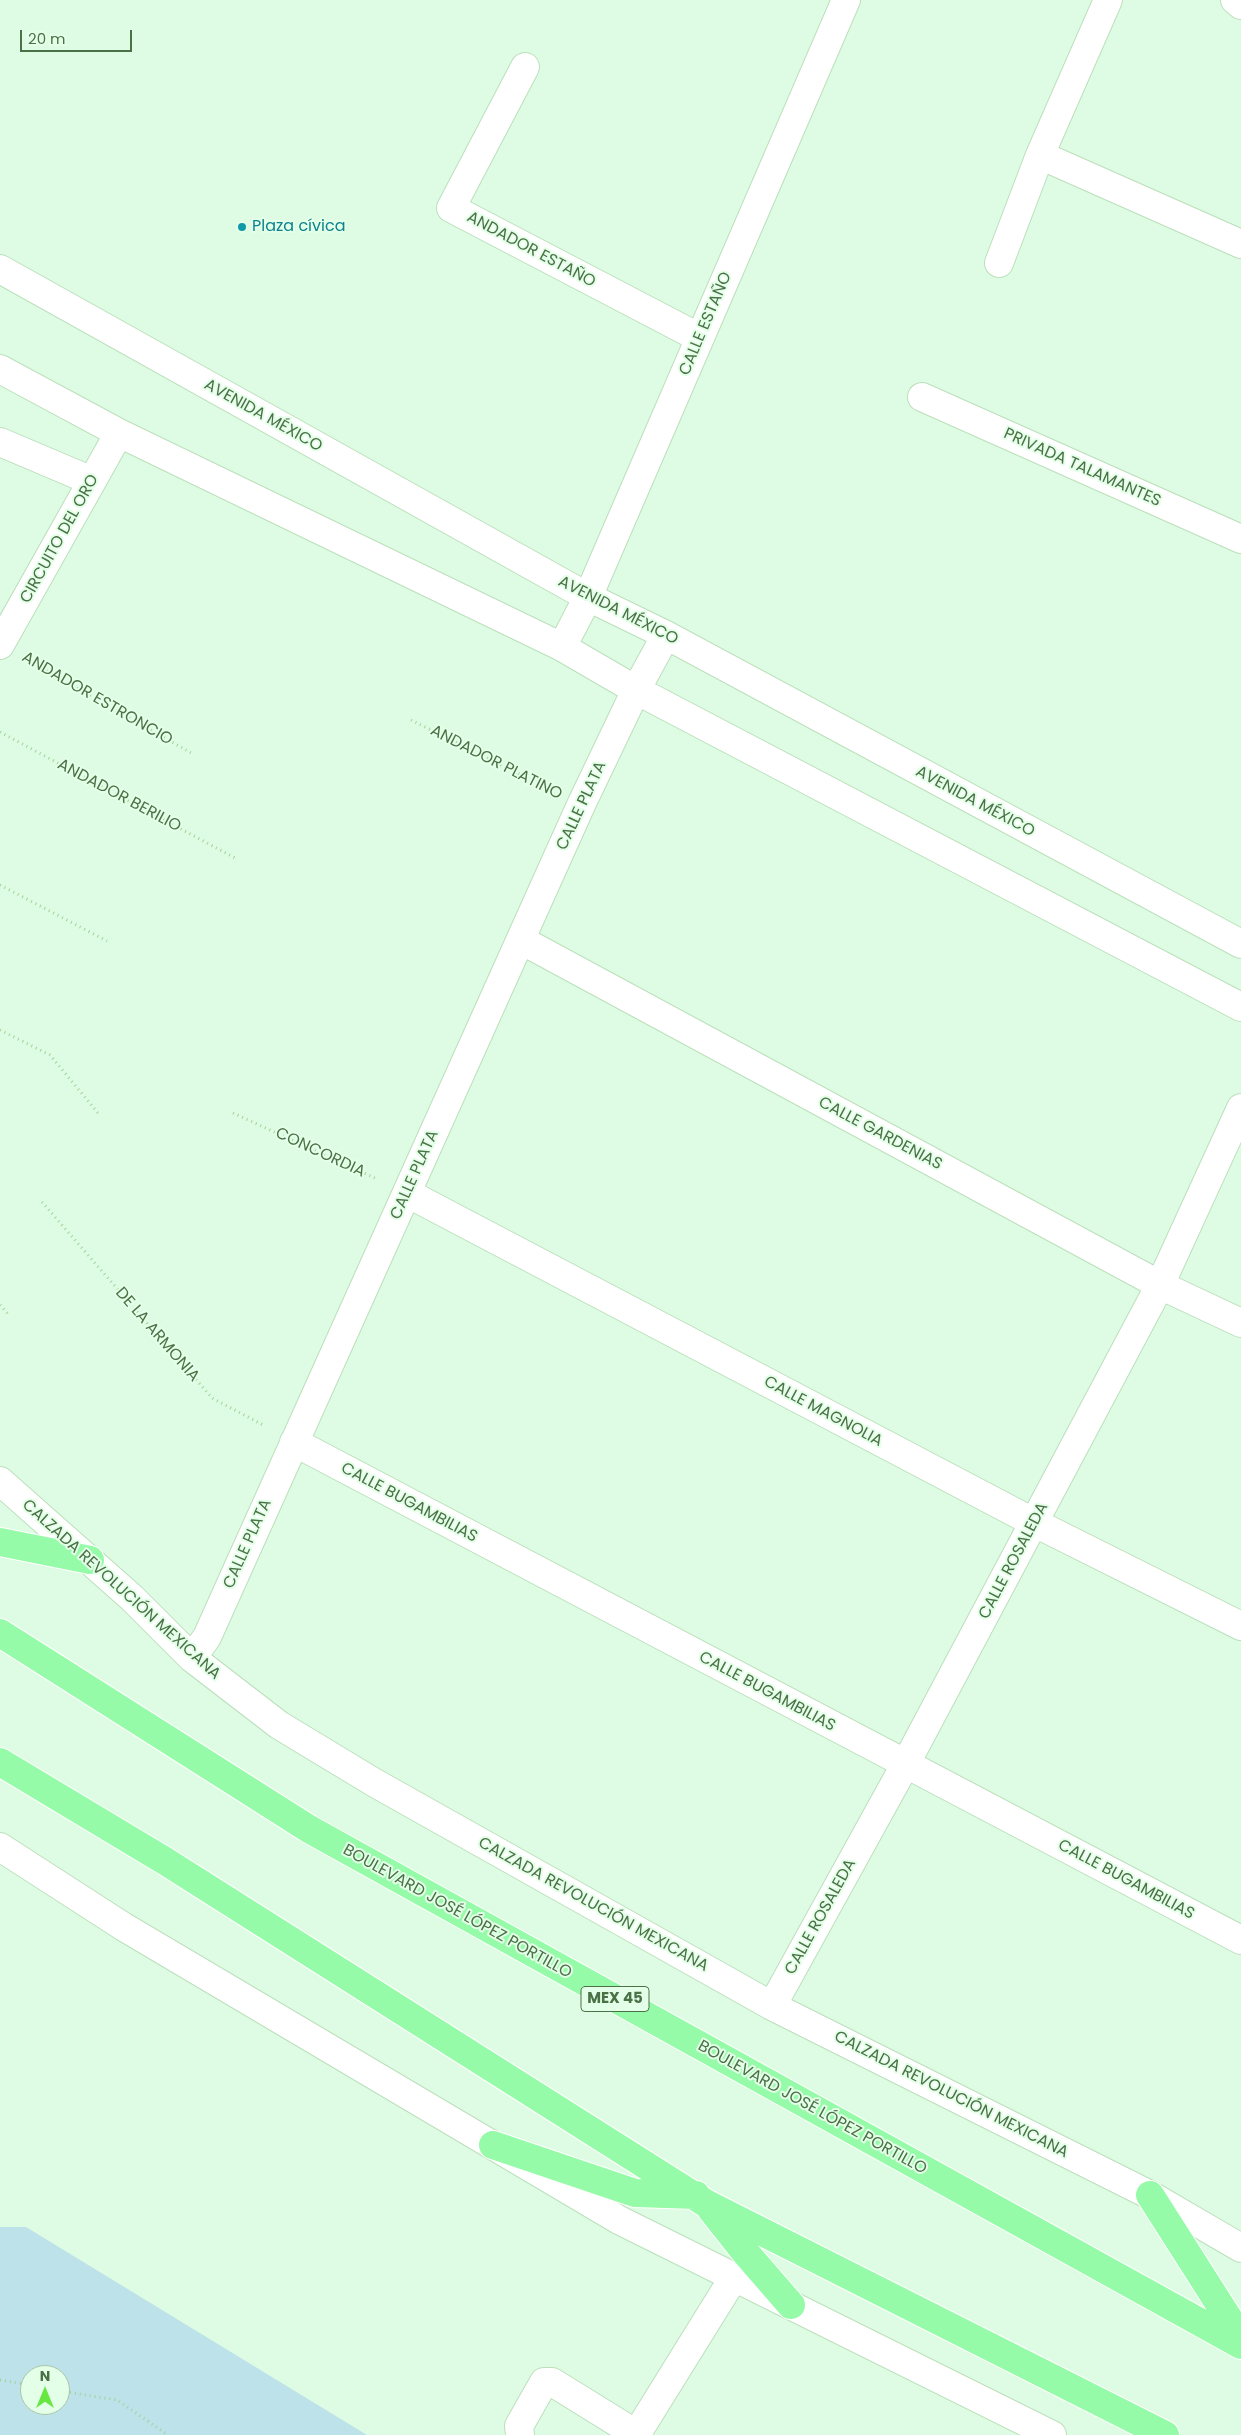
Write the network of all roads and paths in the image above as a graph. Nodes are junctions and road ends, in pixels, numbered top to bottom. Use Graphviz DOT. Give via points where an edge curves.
graph roads {
  1 [pos="846,0"];
  2 [pos="1108,0"];
  3 [pos="1236,0"];
  4 [pos="1241,5"];
  5 [pos="525,67"];
  6 [pos="1040,155"];
  7 [pos="1241,244"];
  8 [pos="999,263"];
  9 [pos="0,269"];
  10 [pos="700,338"];
  11 [pos="0,368"];
  12 [pos="922,397"];
  13 [pos="119,433"];
  14 [pos="0,442"];
  15 [pos="92,481"];
  16 [pos="1241,539"];
  17 [pos="588,597"];
  18 [pos="666,636"];
  19 [pos="0,645"];
  20 [pos="562,647"];
  21 [pos="636,690"];
  22 [pos="411,720"];
  23 [pos="0,732"];
  24 [pos="193,754"];
  25 [pos="581,806"];
  26 [pos="237,860"];
  27 [pos="0,885"];
  28 [pos="521,940"];
  29 [pos="107,941"];
  30 [pos="1241,944"];
  31 [pos="1241,1007"];
  32 [pos="0,1030"];
  33 [pos="1241,1108"];
  34 [pos="98,1112"];
  35 [pos="233,1112"];
  36 [pos="408,1193"];
  37 [pos="42,1202"];
  38 [pos="1160,1285"];
  39 [pos="0,1305"];
  40 [pos="9,1315"];
  41 [pos="1241,1323"];
  42 [pos="294,1442"];
  43 [pos="0,1482"];
  44 [pos="1035,1523"];
  45 [pos="0,1542"];
  46 [pos="90,1560"];
  47 [pos="1241,1626"];
  48 [pos="0,1633"];
  49 [pos="192,1658"];
  50 [pos="0,1762"];
  51 [pos="905,1765"];
  52 [pos="0,1847"];
  53 [pos="1241,1940"];
  54 [pos="772,2006"];
  55 [pos="493,2145"];
  56 [pos="1150,2195"];
  57 [pos="702,2199"];
  58 [pos="1241,2248"];
  59 [pos="734,2277"];
  60 [pos="791,2306"];
  61 [pos="1241,2338"];
  62 [pos="1241,2345"];
  63 [pos="0,2380"];
  64 [pos="20,2384"];
  65 [pos="70,2393"];
  66 [pos="636,2434"];
  67 [pos="168,2435"];
  68 [pos="520,2435"];
  69 [pos="1052,2435"];
  70 [pos="1165,2435"];
  1 -- 10 [label="street, CALLE ESTAÑO"];
  2 -- 6 [label="street"];
  3 -- 4 [label="street"];
  5 -- 10 [label="street, ANDADOR ESTAÑO" via="451,208"];
  6 -- 7 [label="street"];
  6 -- 8 [label="street"];
  9 -- 17 [label="street, AVENIDA MÉXICO"];
  10 -- 17 [label="street, CALLE ESTAÑO"];
  11 -- 13 [label="street"];
  12 -- 16 [label="street, PRIVADA TALAMANTES"];
  13 -- 15 [label="street, CIRCUITO DEL ORO"];
  13 -- 20 [label="street"];
  14 -- 15 [label="street"];
  15 -- 19 [label="street, CIRCUITO DEL ORO"];
  17 -- 18 [label="street, AVENIDA MÉXICO"];
  17 -- 20 [label="street, CALLE ESTAÑO"];
  18 -- 21 [label="street, CALLE PLATA"];
  18 -- 30 [label="street, AVENIDA MÉXICO"];
  19 -- 24 [label="path, ANDADOR ESTRONCIO"];
  20 -- 21 [label="street"];
  21 -- 25 [label="street, CALLE PLATA"];
  21 -- 31 [label="street"];
  22 -- 25 [label="path, ANDADOR PLATINO"];
  23 -- 26 [label="path, ANDADOR BERILIO"];
  25 -- 28 [label="street, CALLE PLATA"];
  27 -- 29 [label="path"];
  28 -- 36 [label="street, CALLE PLATA"];
  28 -- 38 [label="street, CALLE GARDENIAS"];
  32 -- 34 [label="path" via="50,1056"];
  33 -- 38 [label="street, CALLE ROSALEDA"];
  35 -- 36 [label="path, CONCORDIA"];
  36 -- 42 [label="street, CALLE PLATA"];
  36 -- 44 [label="street, CALLE MAGNOLIA"];
  37 -- 42 [label="path, DE LA ARMONIA" via="212,1398"];
  38 -- 41 [label="street, CALLE GARDENIAS"];
  38 -- 44 [label="street, CALLE ROSALEDA"];
  39 -- 40 [label="path"];
  42 -- 49 [label="street, CALLE PLATA" via="207,1637"];
  42 -- 51 [label="street, CALLE BUGAMBILIAS"];
  43 -- 46 [label="street, CALZADA REVOLUCIÓN MEXICANA"];
  44 -- 47 [label="street, CALLE MAGNOLIA"];
  44 -- 51 [label="street, CALLE ROSALEDA"];
  45 -- 46 [label="main road"];
  46 -- 49 [label="street, CALZADA REVOLUCIÓN MEXICANA"];
  48 -- 62 [label="main road, BOULEVARD JOSÉ LÓPEZ PORTILLO / MEX 45" via="308,1829"];
  49 -- 54 [label="street, CALZADA REVOLUCIÓN MEXICANA" via="279,1726"];
  50 -- 57 [label="main road" via="165,1861"];
  51 -- 53 [label="street, CALLE BUGAMBILIAS"];
  51 -- 54 [label="street, CALLE ROSALEDA"];
  52 -- 55 [label="street" via="124,1927"];
  54 -- 56 [label="street, CALZADA REVOLUCIÓN MEXICANA"];
  55 -- 57 [label="main road" via="635,2193"];
  55 -- 59 [label="street" via="619,2220"];
  56 -- 58 [label="street, CALZADA REVOLUCIÓN MEXICANA"];
  56 -- 61 [label="main road"];
  57 -- 60 [label="main road"];
  57 -- 70 [label="main road"];
  59 -- 60 [label="street"];
  59 -- 66 [label="street"];
  60 -- 69 [label="street"];
  63 -- 64 [label="path"];
  65 -- 67 [label="path" via="117,2400"];
  66 -- 68 [label="street" via="552,2382 544,2382 518,2426"];
}
